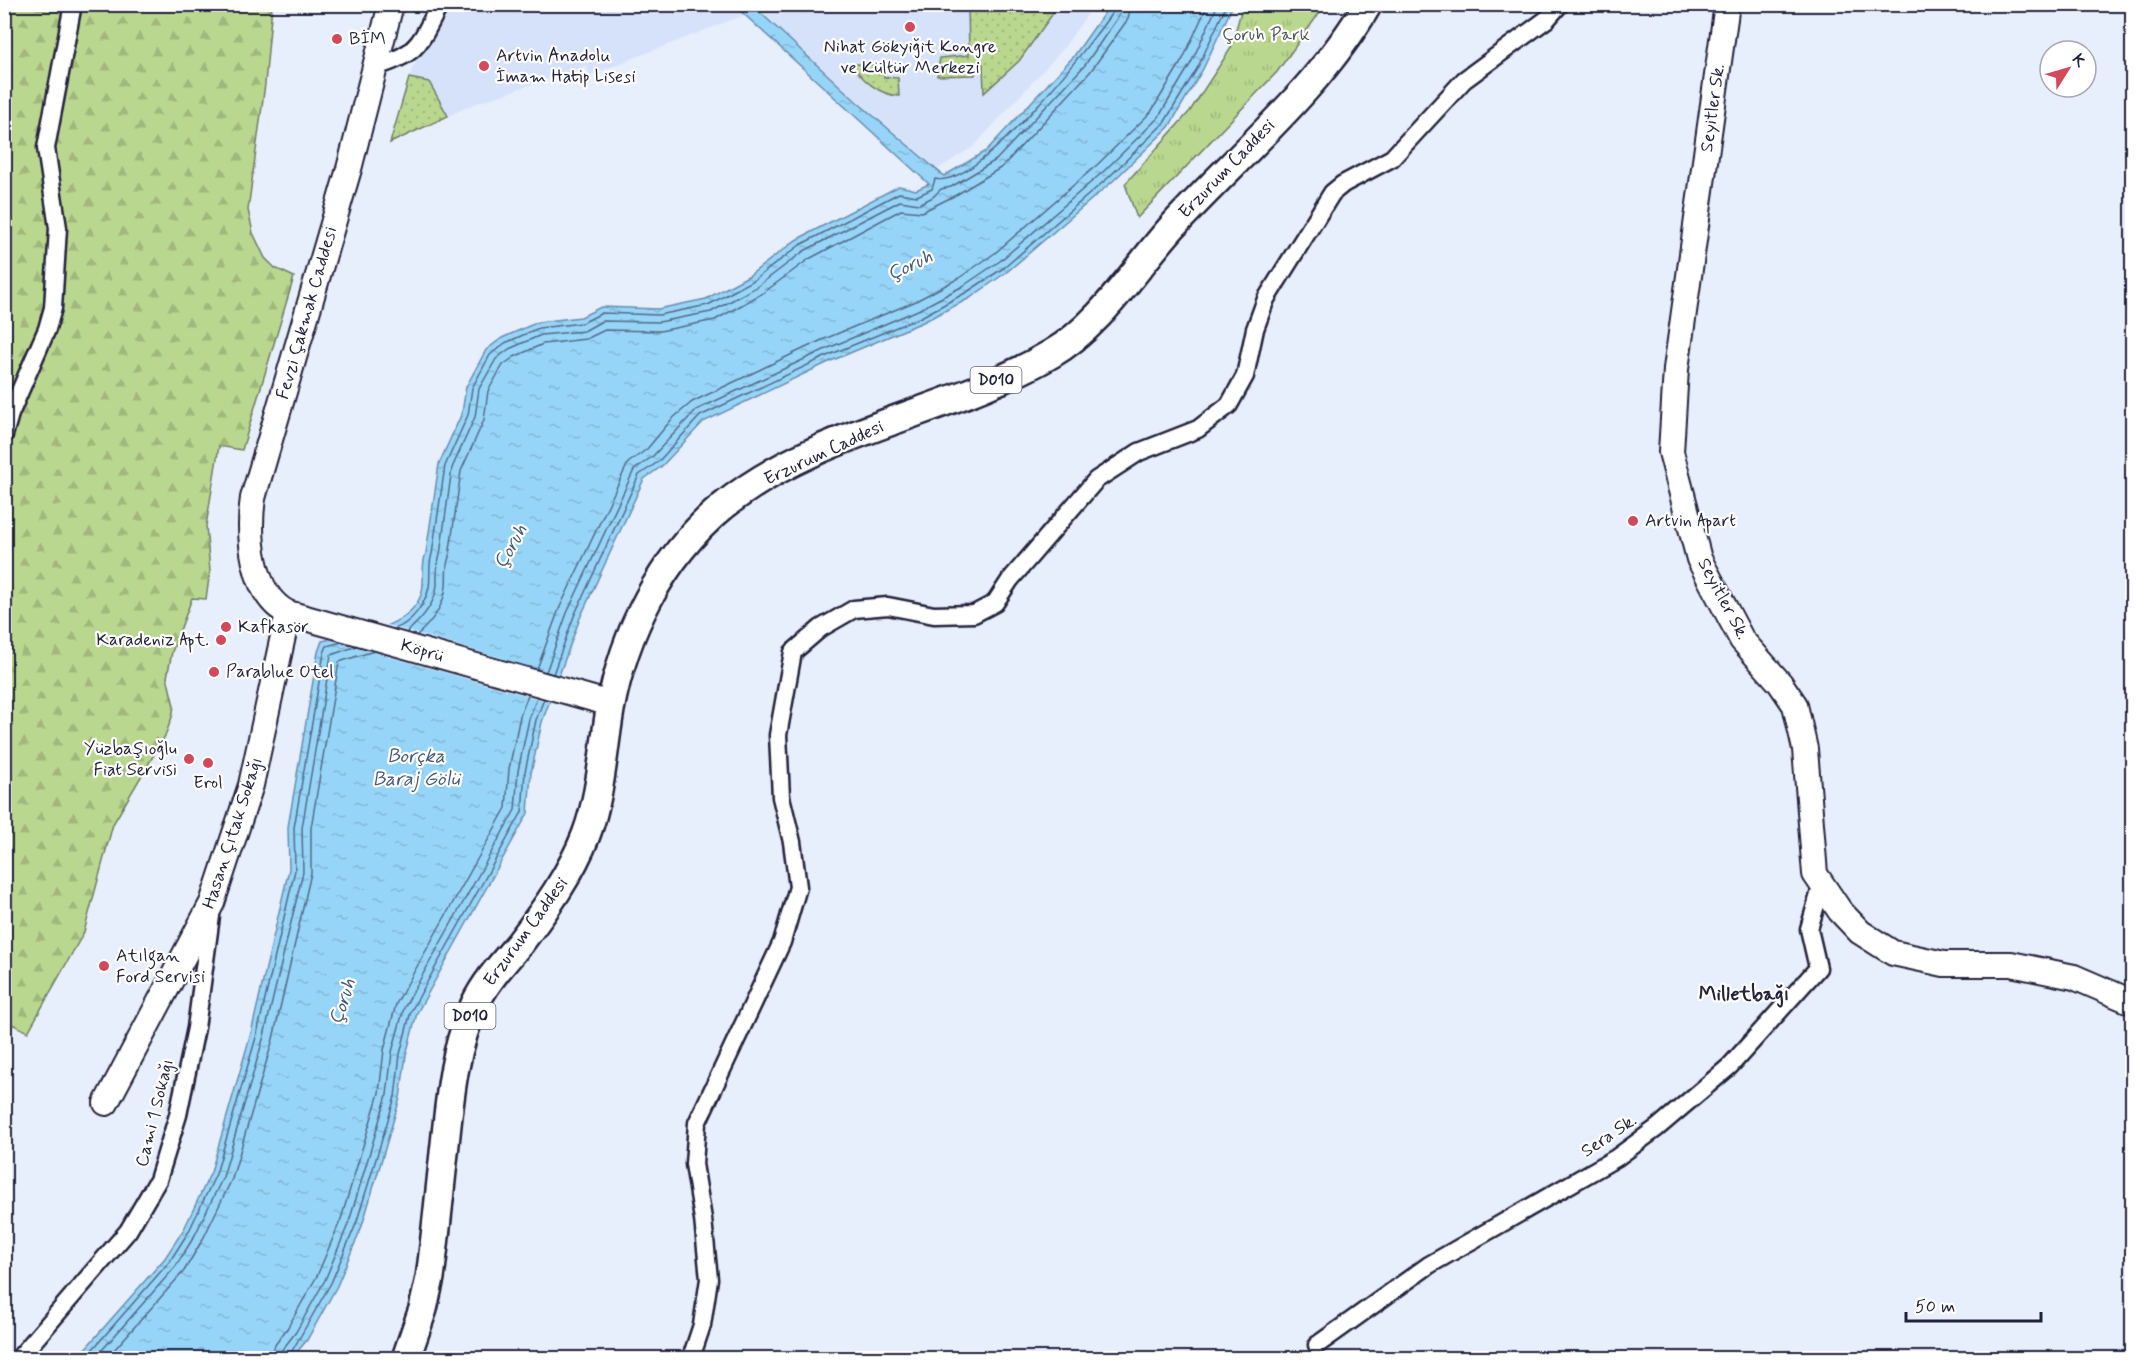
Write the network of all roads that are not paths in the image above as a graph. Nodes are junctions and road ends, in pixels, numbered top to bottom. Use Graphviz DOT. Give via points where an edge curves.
graph roads {
  1 [pos="73,4"];
  2 [pos="391,4"];
  3 [pos="440,4"];
  4 [pos="1368,4"];
  5 [pos="1560,4"];
  6 [pos="1727,4"];
  7 [pos="375,68"];
  8 [pos="4,435"];
  9 [pos="288,613"];
  10 [pos="611,704"];
  11 [pos="1822,884"];
  12 [pos="213,903"];
  13 [pos="2133,1002"];
  14 [pos="106,1103"];
  15 [pos="1317,1345"];
  16 [pos="19,1359"];
  17 [pos="406,1359"];
  18 [pos="691,1359"];
  1 -- 8 [label="street" via="46,148 58,228 53,308"];
  2 -- 7 [label="street, Fevzi Çakmak Caddesi"];
  3 -- 7 [label="street" via="416,49"];
  4 -- 10 [label="main road, Erzurum Caddesi / D010" via="1311,81 1173,227 1094,319 1066,344 998,379 788,465 715,514 678,553 637,618"];
  5 -- 18 [label="street" via="1547,19 1464,80 1392,158 1332,193 1266,299 1245,376 1220,414 1198,429 1124,459 1096,480 1010,580 1001,596 985,610 962,616 888,606 854,609 821,628 793,652 778,735 781,797 798,886 782,942 697,1123 694,1164 709,1279 702,1325"];
  6 -- 11 [label="street, Seyitler Sk." via="1676,369 1671,452 1699,559 1742,640 1796,705 1805,749 1815,874"];
  7 -- 9 [label="street, Fevzi Çakmak Caddesi" via="253,498 253,557 269,594"];
  9 -- 10 [label="street, Köprü"];
  9 -- 12 [label="street, Hasan Çıtak Sokağı" via="251,785"];
  10 -- 17 [label="main road, Erzurum Caddesi / D010" via="587,831 570,870 476,1002 460,1041 430,1278"];
  11 -- 13 [label="street, Seyitler Sk." via="1840,911 1869,938 1893,953 1944,964 2011,964 2074,977"];
  11 -- 15 [label="street, Sera Sk." via="1809,929 1818,968 1730,1066 1616,1158 1429,1265"];
  12 -- 14 [label="street, Hasan Çıtak Sokağı"];
  12 -- 16 [label="street, Cami 1 Sokağı" via="196,1028 178,1115 158,1180 128,1231"];
}
